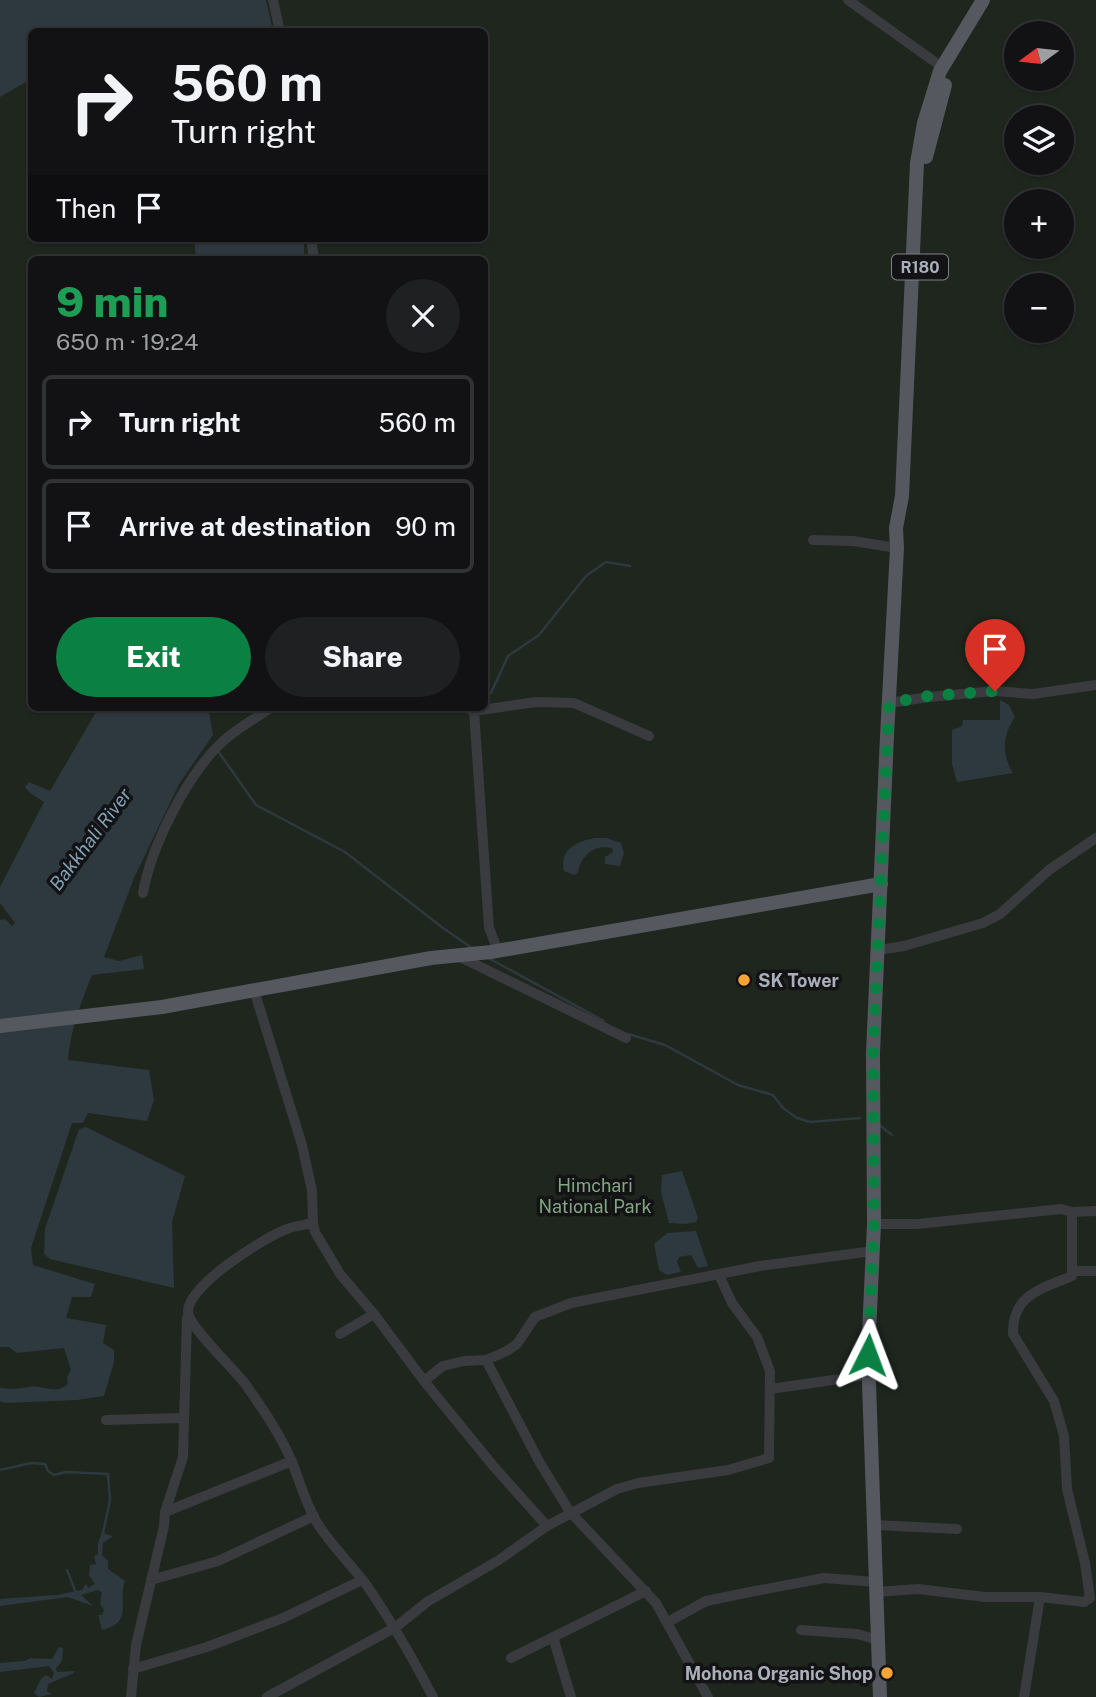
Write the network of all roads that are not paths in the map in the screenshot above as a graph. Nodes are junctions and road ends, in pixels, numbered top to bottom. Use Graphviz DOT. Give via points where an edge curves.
graph roads {
  1 [pos="273,0"];
  2 [pos="848,0"];
  3 [pos="984,0"];
  4 [pos="993,0"];
  5 [pos="279,28"];
  6 [pos="942,67"];
  7 [pos="813,540"];
  8 [pos="897,548"];
  9 [pos="1096,685"];
  10 [pos="889,703"];
  11 [pos="488,707"];
  12 [pos="266,711"];
  13 [pos="469,711"];
  14 [pos="649,736"];
  15 [pos="1096,838"];
  16 [pos="881,884"];
  17 [pos="143,893"];
  18 [pos="878,950"];
  19 [pos="495,952"];
  20 [pos="458,956"];
  21 [pos="254,990"];
  22 [pos="0,1026"];
  23 [pos="626,1038"];
  24 [pos="1096,1211"];
  25 [pos="1072,1212"];
  26 [pos="313,1223"];
  27 [pos="874,1224"];
  28 [pos="873,1251"];
  29 [pos="1096,1270"];
  30 [pos="1073,1271"];
  31 [pos="719,1275"];
  32 [pos="374,1314"];
  33 [pos="187,1315"];
  34 [pos="340,1334"];
  35 [pos="486,1360"];
  36 [pos="868,1375"];
  37 [pos="424,1381"];
  38 [pos="770,1389"];
  39 [pos="183,1418"];
  40 [pos="106,1420"];
  41 [pos="292,1461"];
  42 [pos="165,1512"];
  43 [pos="570,1512"];
  44 [pos="314,1516"];
  45 [pos="874,1525"];
  46 [pos="547,1526"];
  47 [pos="957,1529"];
  48 [pos="151,1580"];
  49 [pos="362,1580"];
  50 [pos="876,1587"];
  51 [pos="646,1591"];
  52 [pos="1040,1597"];
  53 [pos="668,1622"];
  54 [pos="396,1627"];
  55 [pos="801,1630"];
  56 [pos="553,1637"];
  57 [pos="878,1640"];
  58 [pos="511,1658"];
  59 [pos="133,1669"];
  60 [pos="131,1697"];
  61 [pos="267,1697"];
  62 [pos="432,1697"];
  63 [pos="571,1697"];
  64 [pos="708,1697"];
  65 [pos="880,1697"];
  66 [pos="1024,1697"];
  1 -- 5 [label="street"];
  2 -- 6 [label="street"];
  3 -- 6 [label="main road, R180"];
  4 -- 8 [label="main road, R180" via="947,76 925,164 911,498"];
  6 -- 8 [label="main road, R180" via="917,163"];
  7 -- 8 [label="street"];
  8 -- 10 [label="main road, R180"];
  9 -- 10 [label="street" via="1033,694 995,691"];
  10 -- 16 [label="main road, R180"];
  11 -- 14 [label="street" via="574,703"];
  12 -- 17 [label="street" via="220,743 185,788 146,874"];
  13 -- 19 [label="street"];
  15 -- 18 [label="street" via="1049,870 1000,914 915,943"];
  16 -- 18 [label="main road, R180"];
  16 -- 19 [label="main road"];
  18 -- 27 [label="main road, R180"];
  19 -- 20 [label="main road"];
  20 -- 21 [label="main road"];
  20 -- 23 [label="street"];
  21 -- 22 [label="main road" via="162,1007"];
  21 -- 26 [label="street" via="302,1144"];
  24 -- 25 [label="street"];
  25 -- 27 [label="street" via="1061,1209"];
  25 -- 30 [label="street"];
  26 -- 32 [label="street" via="340,1274"];
  26 -- 33 [label="street" via="287,1229 253,1246 196,1292"];
  27 -- 28 [label="main road, R180"];
  28 -- 31 [label="street"];
  28 -- 36 [label="main road, R180"];
  29 -- 30 [label="street"];
  30 -- 52 [label="street" via="1072,1276 1031,1293 1012,1322 1017,1342 1054,1401 1064,1436 1067,1489 1090,1598 1084,1602"];
  31 -- 35 [label="street" via="596,1297 546,1312 535,1317 517,1344"];
  31 -- 38 [label="street" via="732,1303 757,1337 770,1371"];
  32 -- 34 [label="street"];
  32 -- 37 [label="street"];
  33 -- 39 [label="street"];
  33 -- 41 [label="street" via="245,1384"];
  35 -- 37 [label="street" via="443,1366"];
  35 -- 43 [label="street"];
  36 -- 38 [label="street"];
  36 -- 45 [label="main road, R180"];
  37 -- 46 [label="street"];
  38 -- 43 [label="street" via="769,1458 728,1470 638,1483"];
  39 -- 40 [label="street"];
  39 -- 42 [label="street" via="183,1457"];
  41 -- 42 [label="street"];
  41 -- 44 [label="street"];
  42 -- 48 [label="street"];
  43 -- 46 [label="street"];
  43 -- 51 [label="street"];
  44 -- 48 [label="street" via="218,1561"];
  44 -- 49 [label="street"];
  45 -- 47 [label="street"];
  45 -- 50 [label="main road, R180"];
  46 -- 54 [label="street" via="427,1602"];
  48 -- 59 [label="street"];
  49 -- 54 [label="street"];
  49 -- 59 [label="street" via="283,1618"];
  50 -- 52 [label="street"];
  50 -- 53 [label="street" via="824,1578 706,1601"];
  50 -- 57 [label="main road, R180"];
  51 -- 53 [label="street"];
  51 -- 56 [label="street"];
  52 -- 66 [label="street"];
  53 -- 64 [label="street"];
  54 -- 61 [label="street"];
  54 -- 62 [label="street"];
  55 -- 57 [label="street"];
  56 -- 58 [label="street"];
  56 -- 63 [label="street"];
  57 -- 65 [label="main road, R180"];
  59 -- 60 [label="street"];
}
